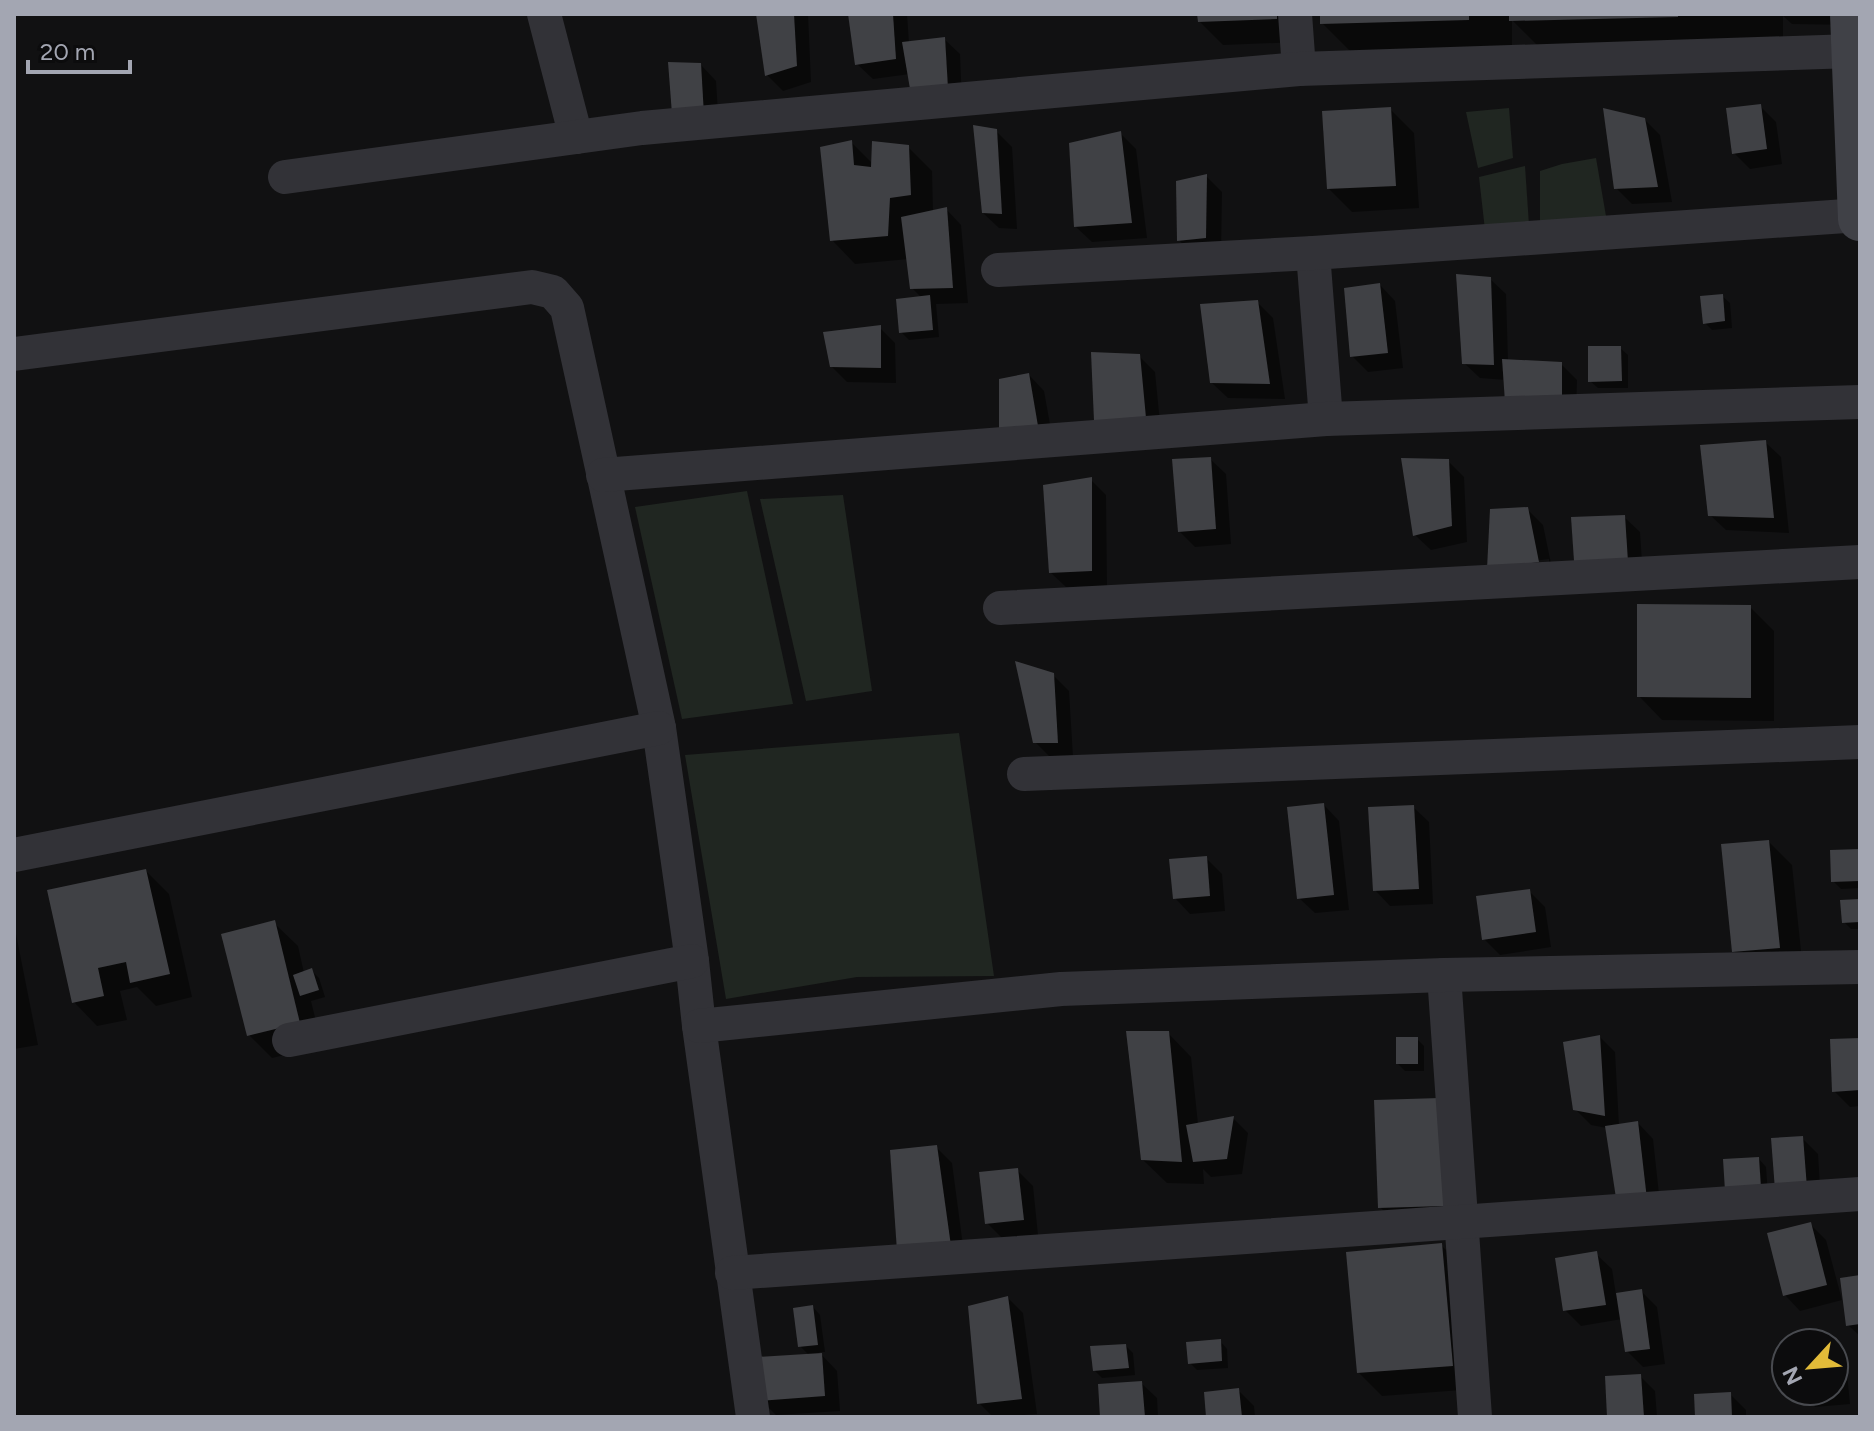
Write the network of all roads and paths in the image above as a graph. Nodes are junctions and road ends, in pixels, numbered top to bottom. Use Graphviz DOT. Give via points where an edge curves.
graph roads {
  1 [pos="544,14"];
  2 [pos="1295,14"];
  3 [pos="1852,32"];
  4 [pos="1299,69"];
  5 [pos="576,137"];
  6 [pos="285,177"];
  7 [pos="1860,217"];
  8 [pos="1313,253"];
  9 [pos="998,270"];
  10 [pos="14,354"];
  11 [pos="1860,402"];
  12 [pos="1326,419"];
  13 [pos="603,475"];
  14 [pos="1860,562"];
  15 [pos="1000,608"];
  16 [pos="659,728"];
  17 [pos="1860,742"];
  18 [pos="1024,774"];
  19 [pos="14,855"];
  20 [pos="692,961"];
  21 [pos="1860,967"];
  22 [pos="1444,975"];
  23 [pos="699,1026"];
  24 [pos="289,1040"];
  25 [pos="1860,1194"];
  26 [pos="1461,1221"];
  27 [pos="732,1273"];
  28 [pos="753,1417"];
  29 [pos="1475,1417"];
  1 -- 5 [label="street"];
  2 -- 4 [label="street"];
  3 -- 4 [label="street"];
  3 -- 7 [label="street"];
  4 -- 5 [label="street"];
  5 -- 6 [label="street"];
  7 -- 8 [label="street"];
  8 -- 9 [label="street"];
  8 -- 12 [label="street"];
  10 -- 13 [label="street" via="532,287 553,292 567,308"];
  11 -- 12 [label="street"];
  12 -- 13 [label="street"];
  13 -- 16 [label="street"];
  14 -- 15 [label="street"];
  16 -- 19 [label="street"];
  16 -- 20 [label="street"];
  17 -- 18 [label="street"];
  20 -- 23 [label="street"];
  20 -- 24 [label="street"];
  21 -- 22 [label="street"];
  22 -- 23 [label="street" via="1061,989"];
  22 -- 26 [label="street"];
  23 -- 27 [label="street"];
  25 -- 26 [label="street"];
  26 -- 27 [label="street"];
  26 -- 29 [label="street"];
  27 -- 28 [label="street"];
}
